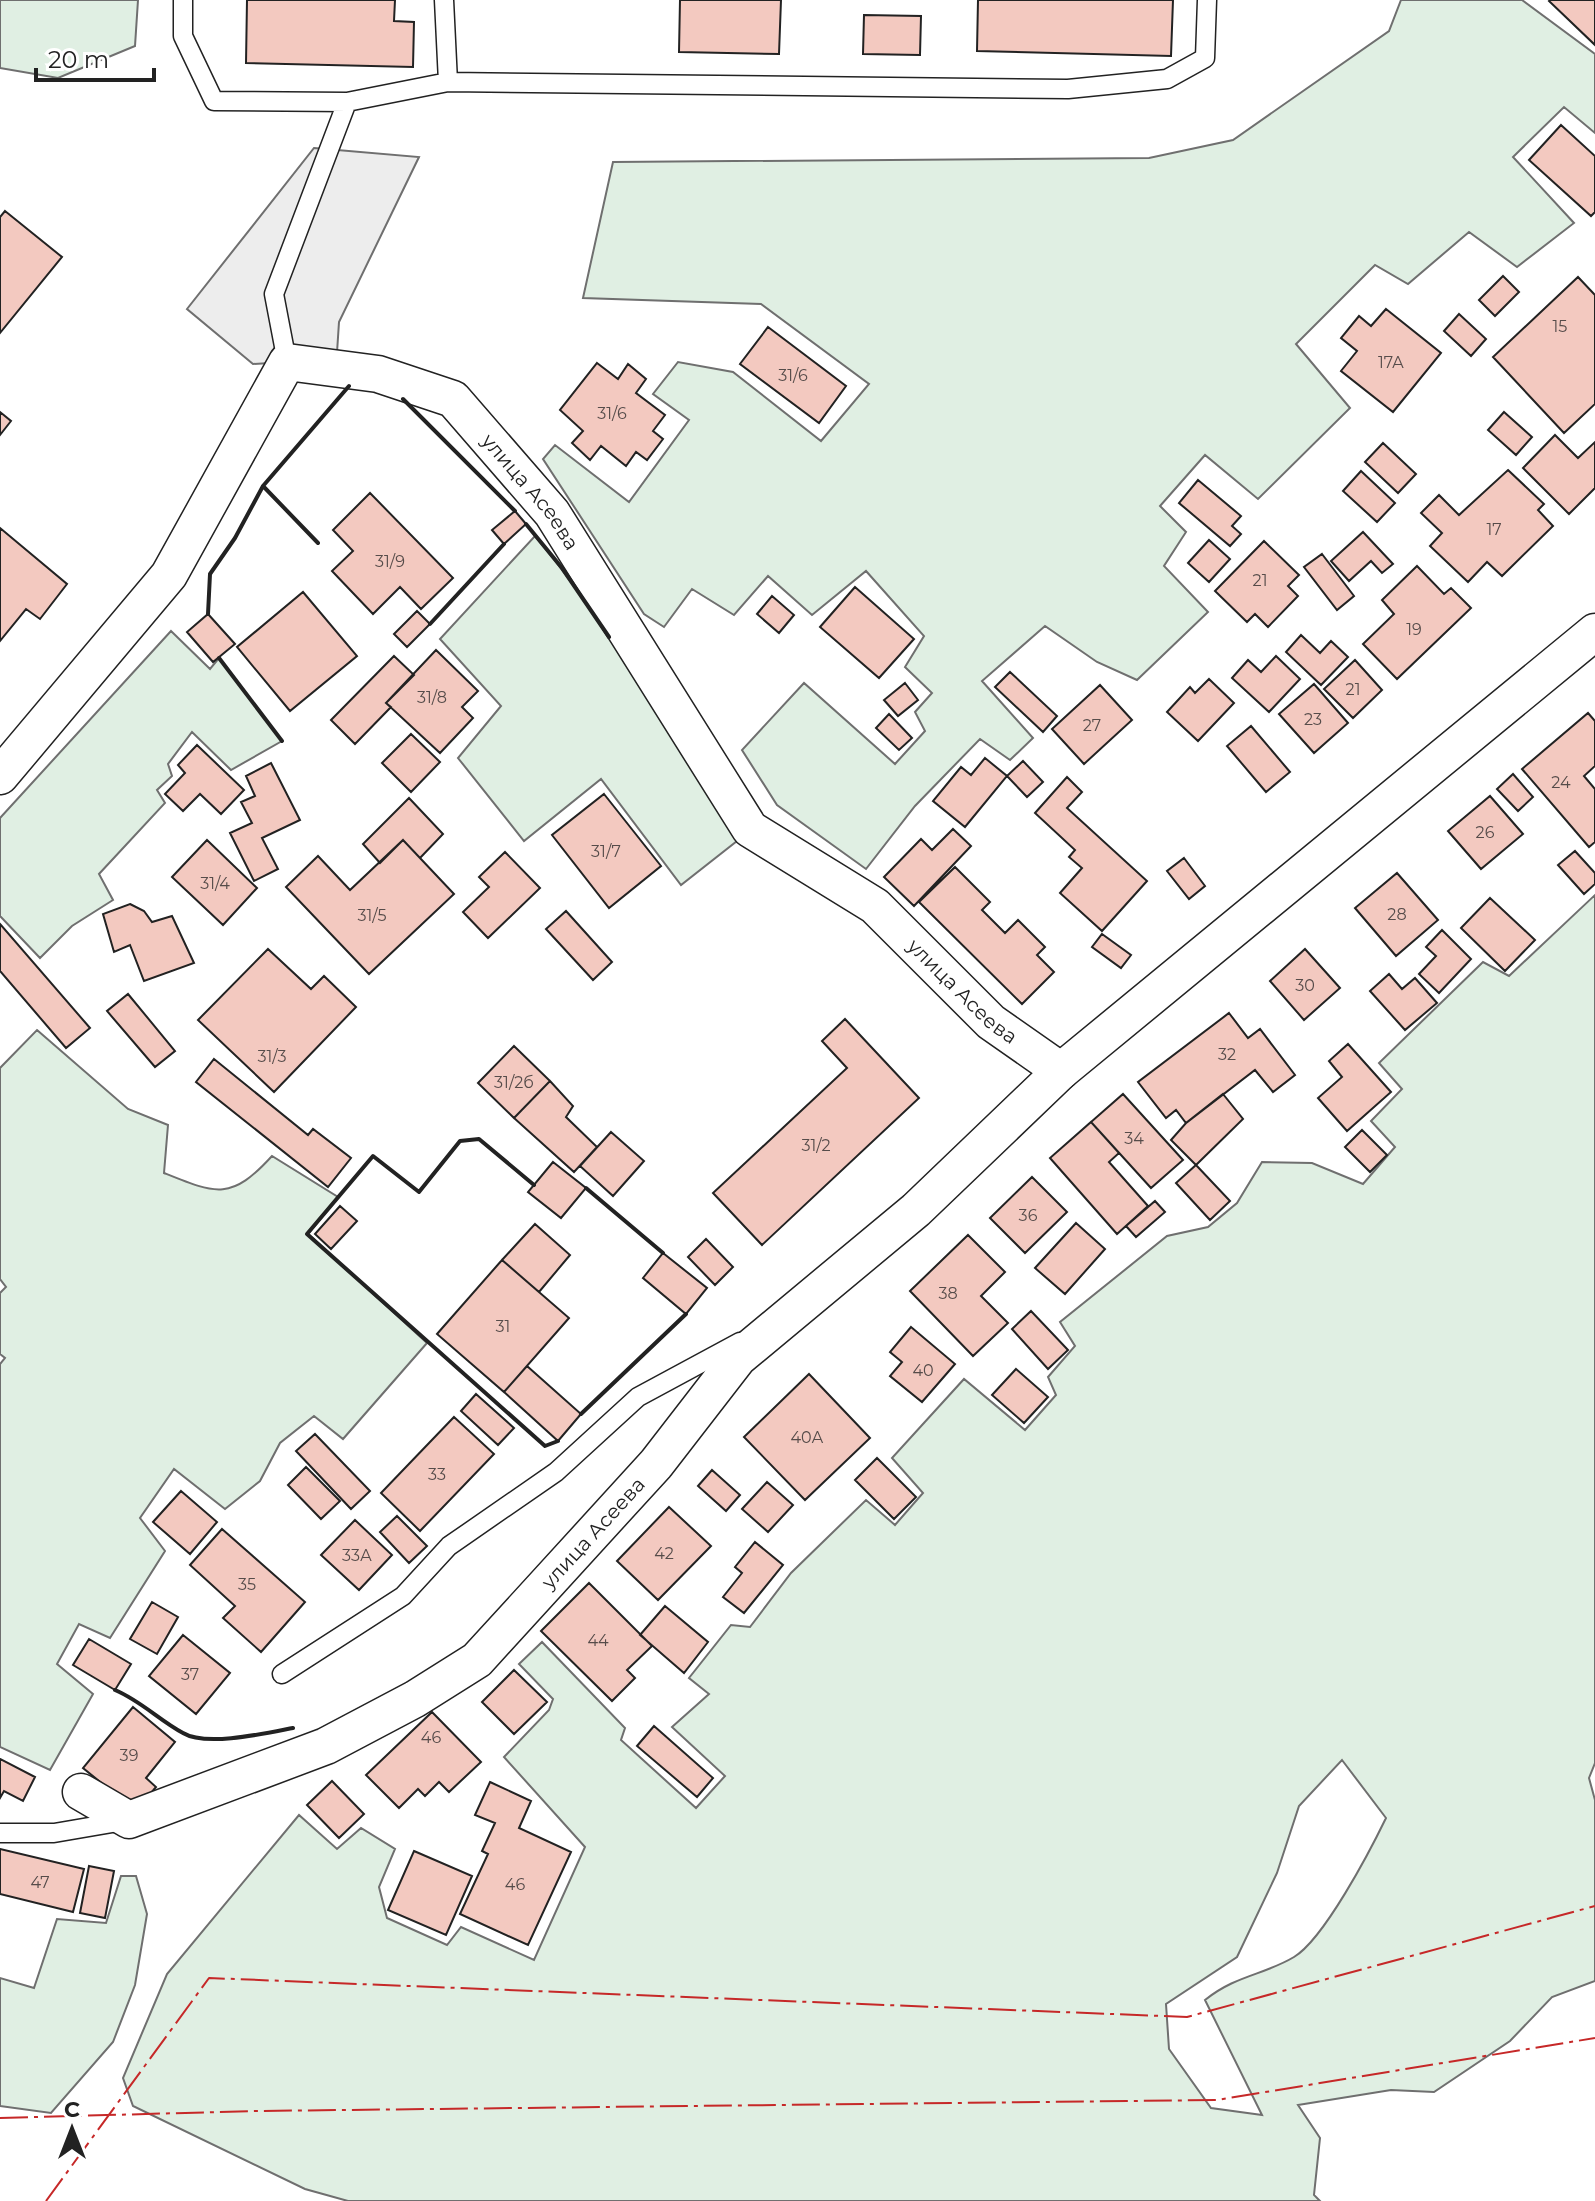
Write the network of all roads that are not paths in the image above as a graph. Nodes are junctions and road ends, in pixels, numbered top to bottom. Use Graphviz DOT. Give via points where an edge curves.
graph roads {
  1 [pos="183,0"];
  2 [pos="444,0"];
  3 [pos="1207,0"];
  4 [pos="448,82"];
  5 [pos="347,102"];
  6 [pos="287,362"];
  7 [pos="1595,632"];
  8 [pos="0,776"];
  9 [pos="1061,1071"];
  10 [pos="784,1319"];
  11 [pos="282,1674"];
  12 [pos="81,1792"];
  13 [pos="129,1820"];
  14 [pos="0,1833"];
  1 -- 5 [label="lane" via="183,36 214,101"];
  2 -- 4 [label="lane"];
  3 -- 4 [label="lane" via="1205,58 1167,79 1068,89"];
  4 -- 5 [label="lane"];
  5 -- 6 [label="lane" via="274,294"];
  6 -- 8 [label="street" via="169,575"];
  6 -- 9 [label="street, улица Асеева" via="378,374 453,399 552,513 750,829 875,906 991,1022"];
  7 -- 9 [label="street, улица Асеева"];
  9 -- 10 [label="street, улица Асеева" via="916,1210"];
  10 -- 11 [label="lane" via="638,1397 556,1472 449,1546 403,1596"];
  10 -- 13 [label="street, улица Асеева" via="738,1358 656,1464 477,1660 326,1746"];
  12 -- 13 [label="street"];
  13 -- 14 [label="lane" via="54,1833"];
}
